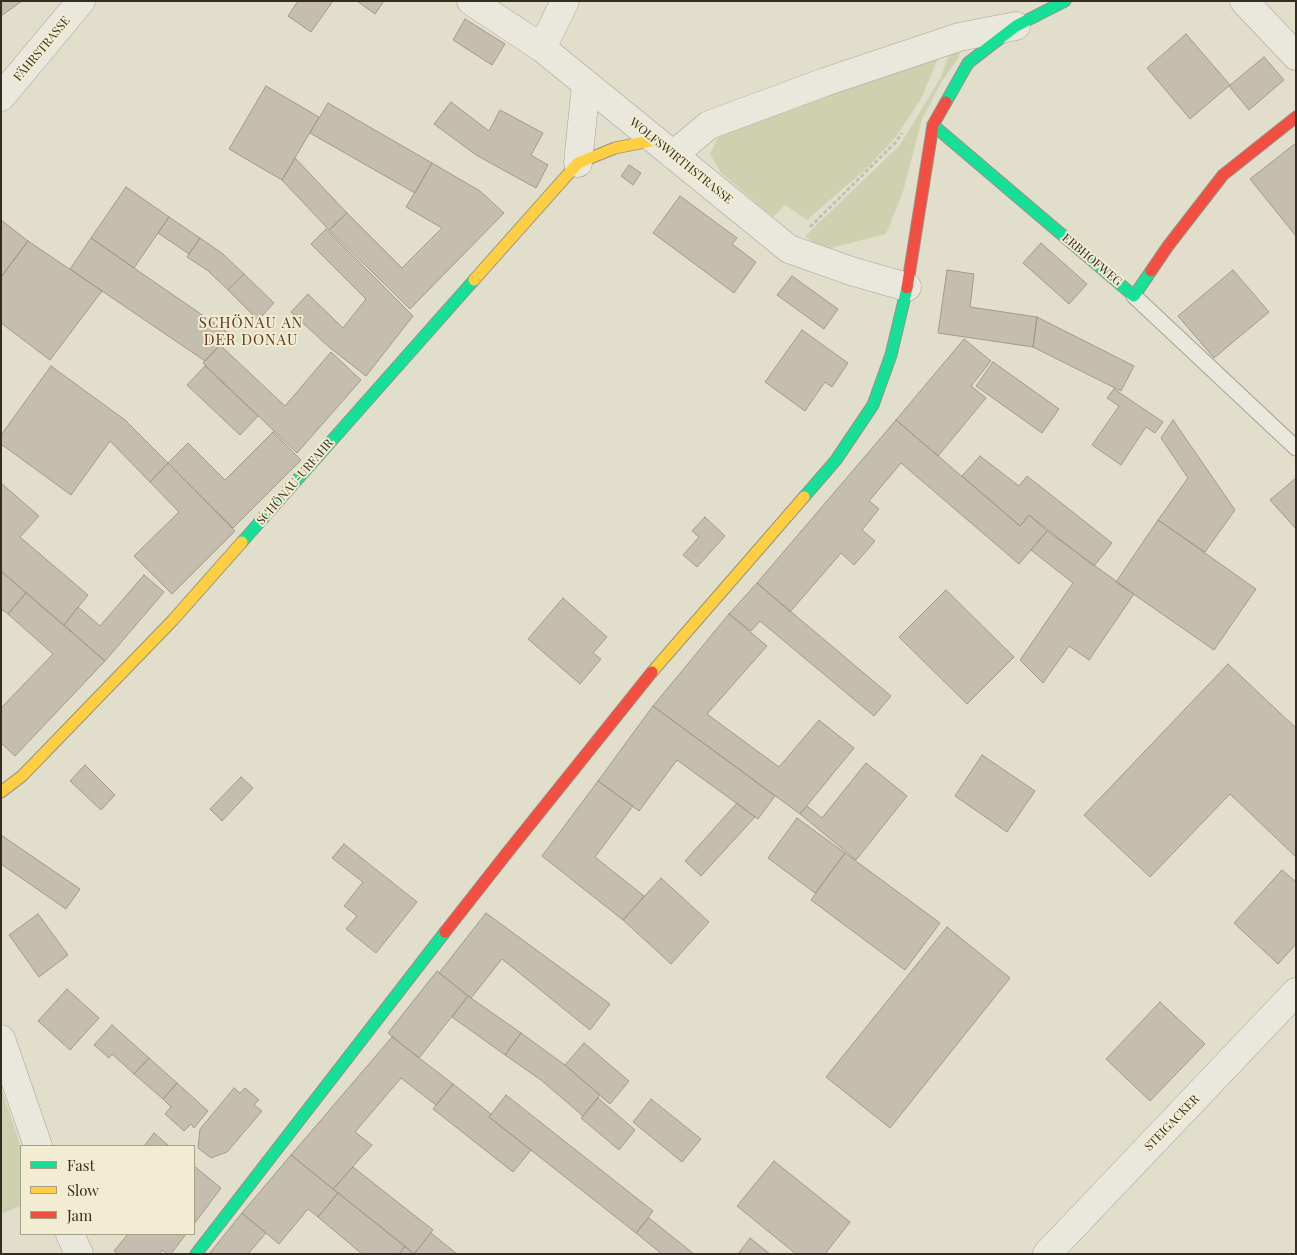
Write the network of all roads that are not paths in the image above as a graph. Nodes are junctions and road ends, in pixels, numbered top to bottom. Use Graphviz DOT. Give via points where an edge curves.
graph roads {
  1 [pos="82,1"];
  2 [pos="471,1"];
  3 [pos="565,1"];
  4 [pos="1065,1"];
  5 [pos="1244,1"];
  6 [pos="1016,26"];
  7 [pos="542,48"];
  8 [pos="1296,56"];
  9 [pos="586,84"];
  10 [pos="1,97"];
  11 [pos="1296,117"];
  12 [pos="933,125"];
  13 [pos="664,148"];
  14 [pos="578,163"];
  15 [pos="907,287"];
  16 [pos="1134,296"];
  17 [pos="1296,448"];
  18 [pos="1,792"];
  19 [pos="1296,992"];
  20 [pos="1,1039"];
  21 [pos="38,1145"];
  22 [pos="70,1235"];
  23 [pos="79,1254"];
  24 [pos="196,1254"];
  25 [pos="1047,1254"];
  1 -- 10 [label="street, FÄHRSTRASSE"];
  2 -- 7 [label="street, WOLFSWIRTHSTRASSE"];
  3 -- 7 [label="street"];
  4 -- 6 [label="street"];
  5 -- 8 [label="street"];
  6 -- 12 [label="street" via="968,63"];
  6 -- 13 [label="street" via="959,36 825,82 709,124"];
  7 -- 9 [label="street, WOLFSWIRTHSTRASSE"];
  9 -- 13 [label="street, WOLFSWIRTHSTRASSE"];
  9 -- 14 [label="street"];
  11 -- 16 [label="street, ERBHOFWEG" via="1223,174"];
  12 -- 15 [label="street"];
  12 -- 16 [label="street, ERBHOFWEG"];
  13 -- 14 [label="street, SCHÖNAU-URFAHR" via="615,148"];
  13 -- 15 [label="street, WOLFSWIRTHSTRASSE" via="789,249"];
  14 -- 18 [label="street, SCHÖNAU-URFAHR" via="173,620 22,776"];
  15 -- 24 [label="street" via="891,355 872,405 836,460 650,676 507,853"];
  16 -- 17 [label="lane"];
  19 -- 25 [label="street, STEIGACKER"];
  20 -- 21 [label="street"];
  22 -- 23 [label="street"];
}
